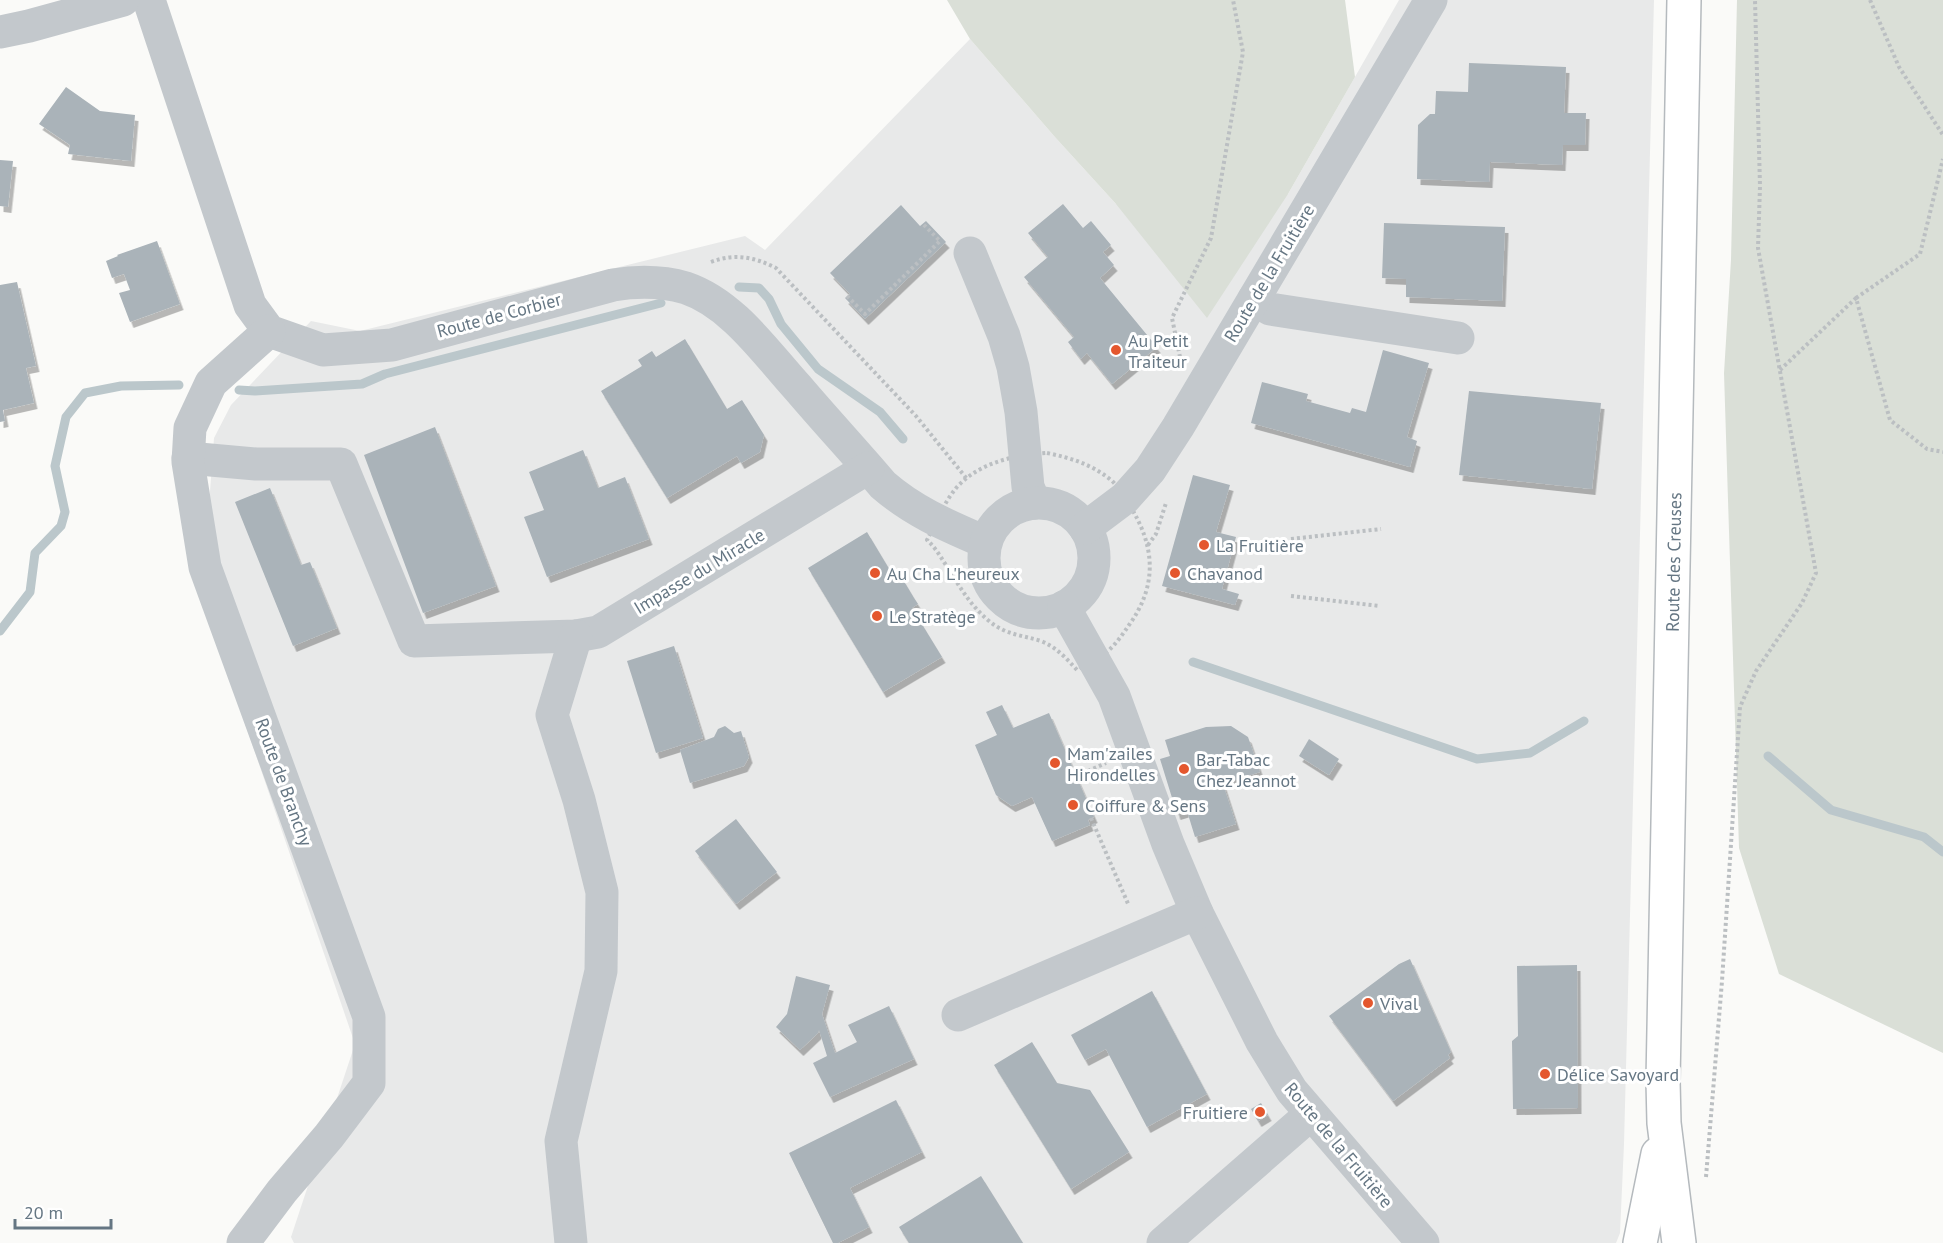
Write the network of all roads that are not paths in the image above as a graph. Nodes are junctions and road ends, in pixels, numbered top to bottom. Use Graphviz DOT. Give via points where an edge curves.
graph roads {
  1 [pos="123,0"];
  2 [pos="149,0"];
  3 [pos="1431,0"];
  4 [pos="1684,0"];
  5 [pos="0,32"];
  6 [pos="970,253"];
  7 [pos="1254,299"];
  8 [pos="269,331"];
  9 [pos="1458,338"];
  10 [pos="188,458"];
  11 [pos="868,468"];
  12 [pos="1035,503"];
  13 [pos="1086,528"];
  14 [pos="985,542"];
  15 [pos="1064,607"];
  16 [pos="576,636"];
  17 [pos="1197,913"];
  18 [pos="958,1015"];
  19 [pos="1311,1114"];
  20 [pos="1664,1123"];
  21 [pos="250,1234"];
  22 [pos="571,1243"];
  23 [pos="1163,1243"];
  24 [pos="1423,1243"];
  25 [pos="1640,1243"];
  26 [pos="1679,1243"];
  1 -- 5 [label="street"];
  2 -- 8 [label="street" via="250,305"];
  3 -- 7 [label="street, Route de la Fruitière"];
  4 -- 20 [label="main road, Route des Creuses"];
  6 -- 12 [label="street" via="1004,336 1021,412 1028,487"];
  7 -- 9 [label="street" via="1270,309"];
  7 -- 13 [label="street, Route de la Fruitière" via="1150,470 1125,498"];
  8 -- 10 [label="street, Route de Branchy" via="211,383 190,428"];
  8 -- 11 [label="street, Route de Corbier" via="323,350 392,345 613,285 643,282 687,289 742,325"];
  10 -- 16 [label="street, Impasse du Miracle" via="256,464 341,464 414,641"];
  10 -- 21 [label="street, Route de Branchy" via="206,567 369,1017 369,1083"];
  11 -- 14 [label="street, Route de Corbier" via="898,498 936,522"];
  11 -- 16 [label="street, Impasse du Miracle" via="598,632"];
  12 -- 13 [label="street" via="1054,505 1072,514"];
  12 -- 14 [label="street" via="1014,508 996,522"];
  13 -- 15 [label="street" via="1094,553 1090,578 1080,595"];
  14 -- 15 [label="street" via="983,563 990,584 1003,601 1022,611 1044,613"];
  15 -- 17 [label="street, Route de la Fruitière" via="1114,696"];
  16 -- 22 [label="street" via="552,716 579,800 602,892 601,971 561,1140"];
  17 -- 18 [label="street"];
  17 -- 19 [label="street, Route de la Fruitière" via="1262,1042"];
  19 -- 23 [label="street"];
  19 -- 24 [label="street, Route de la Fruitière"];
  20 -- 25 [label="main road, Route des Creuses"];
  20 -- 26 [label="main road, Route des Creuses"];
}
